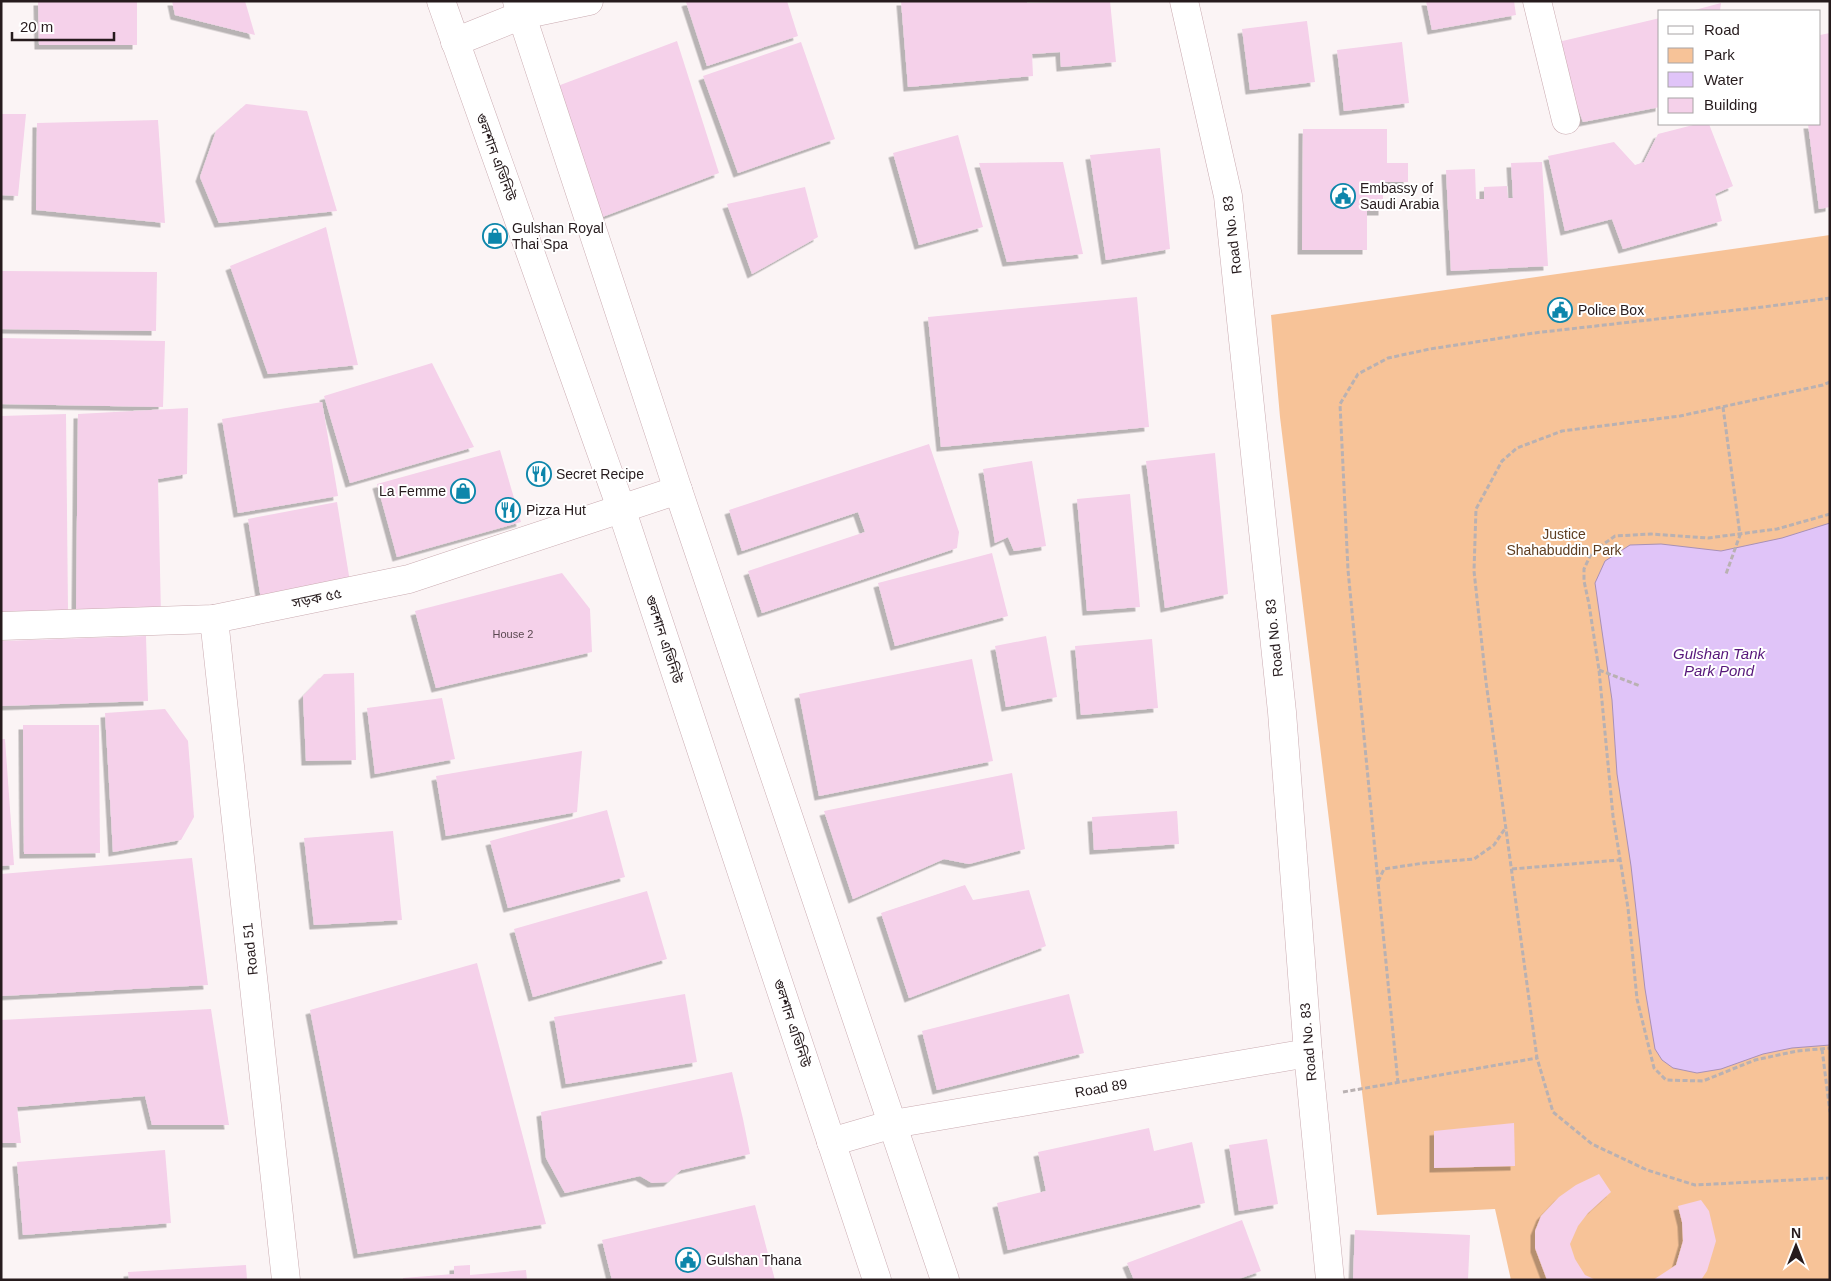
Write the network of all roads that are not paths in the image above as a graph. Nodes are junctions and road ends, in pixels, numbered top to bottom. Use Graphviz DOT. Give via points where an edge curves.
graph roads {
  1 [pos="441,1"];
  2 [pos="589,1"];
  3 [pos="1184,1"];
  4 [pos="1537,1"];
  5 [pos="520,8"];
  6 [pos="455,42"];
  7 [pos="1566,120"];
  8 [pos="678,490"];
  9 [pos="621,508"];
  10 [pos="214,619"];
  11 [pos="1,626"];
  12 [pos="1308,1053"];
  13 [pos="893,1124"];
  14 [pos="831,1142"];
  15 [pos="286,1280"];
  16 [pos="877,1280"];
  17 [pos="945,1280"];
  18 [pos="1330,1280"];
  1 -- 6 [label="street, গুলশান এভিনিউ"];
  2 -- 5 [label="street"];
  3 -- 12 [label="street, Road No. 83" via="1228,196 1282,712"];
  4 -- 7 [label="street"];
  5 -- 6 [label="street"];
  5 -- 8 [label="street"];
  6 -- 9 [label="street, গুলশান এভিনিউ"];
  8 -- 9 [label="street, সড়ক ৫৫"];
  8 -- 13 [label="street"];
  9 -- 10 [label="street, সড়ক ৫৫" via="409,579"];
  9 -- 14 [label="street, গুলশান এভিনিউ"];
  10 -- 11 [label="street, সড়ক ৫৫"];
  10 -- 15 [label="street, Road 51"];
  12 -- 13 [label="street, Road 89"];
  12 -- 18 [label="street, Road No. 83"];
  13 -- 14 [label="street, Road 89"];
  13 -- 17 [label="street"];
  14 -- 16 [label="street, গুলশান এভিনিউ"];
}
